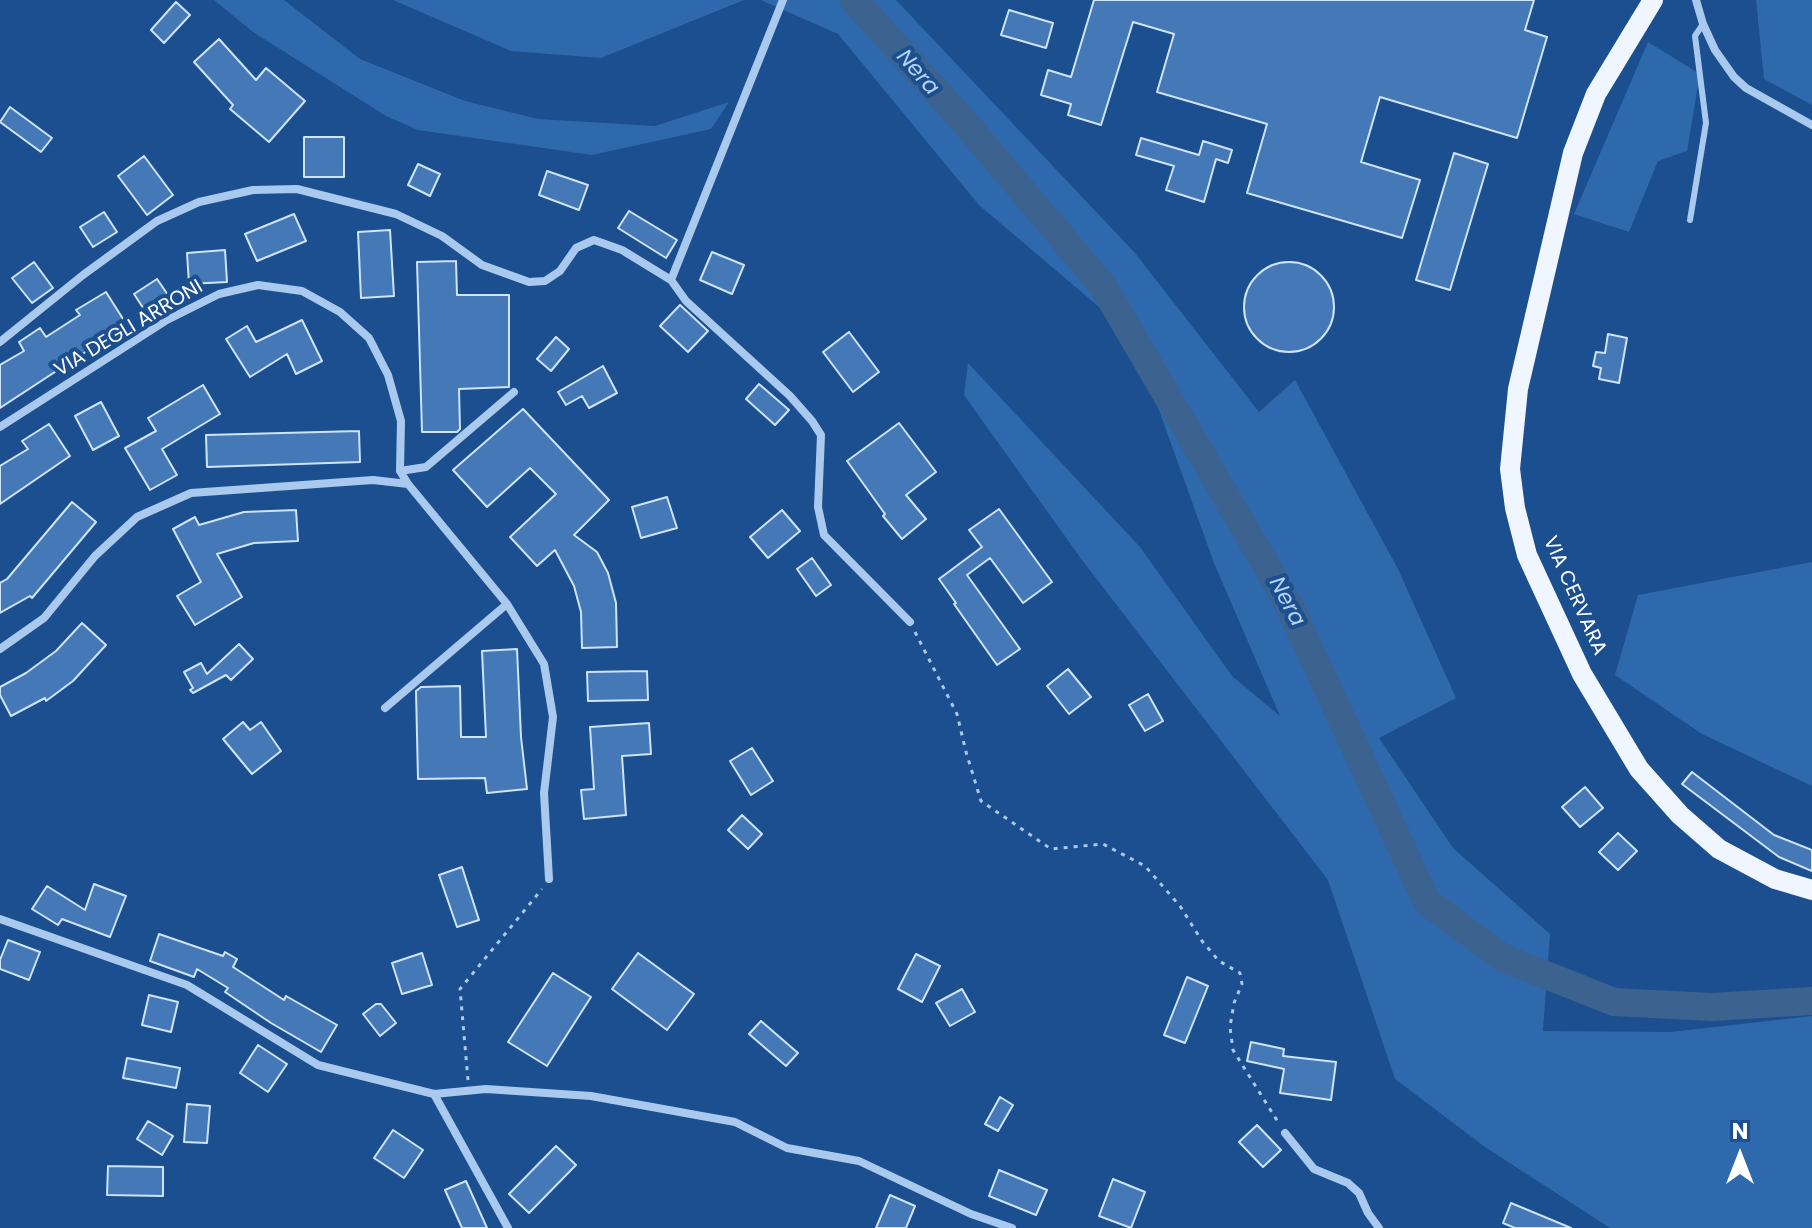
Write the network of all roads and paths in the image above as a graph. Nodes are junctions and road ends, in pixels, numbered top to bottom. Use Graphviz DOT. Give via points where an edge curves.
graph roads {
  1 [pos="783,0"];
  2 [pos="1653,0"];
  3 [pos="1696,0"];
  4 [pos="1703,24"];
  5 [pos="1812,125"];
  6 [pos="1690,220"];
  7 [pos="671,280"];
  8 [pos="0,342"];
  9 [pos="514,392"];
  10 [pos="0,427"];
  11 [pos="400,471"];
  12 [pos="408,484"];
  13 [pos="507,604"];
  14 [pos="910,622"];
  15 [pos="0,649"];
  16 [pos="385,708"];
  17 [pos="549,879"];
  18 [pos="1812,890"];
  19 [pos="0,919"];
  20 [pos="469,1091"];
  21 [pos="434,1094"];
  22 [pos="1285,1133"];
  23 [pos="508,1228"];
  24 [pos="1012,1228"];
  25 [pos="1379,1228"];
  1 -- 7 [label="street"];
  2 -- 18 [label="main road, VIA CERVARA" via="1596,94 1573,153 1518,389 1510,469 1515,508 1527,555 1582,674 1639,769 1719,849 1775,879"];
  3 -- 4 [label="street"];
  4 -- 5 [label="street" via="1734,77"];
  4 -- 6 [label="lane" via="1695,36 1706,123"];
  7 -- 8 [label="street" via="622,250 594,240 576,248 553,276 529,282 482,265 442,236 396,214 297,189 253,190 199,202 157,221"];
  7 -- 14 [label="street" via="686,301 812,421 821,435 818,507 824,535"];
  9 -- 11 [label="street" via="426,467"];
  10 -- 11 [label="street, VIA DEGLI ARRONI" via="167,320 219,294 258,285 302,291 340,312 369,338 388,375 401,421"];
  11 -- 12 [label="street"];
  12 -- 13 [label="street"];
  12 -- 15 [label="street" via="373,480 191,493 137,517 95,556 44,618"];
  13 -- 16 [label="street"];
  13 -- 17 [label="street" via="544,664 553,717 544,793"];
  14 -- 22 [label="path" via="957,714 981,801 1051,849 1103,844 1145,866 1219,961 1240,973 1230,1027 1233,1050"];
  17 -- 20 [label="path" via="460,989"];
  19 -- 21 [label="street" via="187,985 318,1065"];
  20 -- 21 [label="street"];
  20 -- 24 [label="street" via="591,1096 735,1122 787,1148 859,1161"];
  21 -- 23 [label="street"];
  22 -- 25 [label="street" via="1314,1169 1359,1193"];
}
